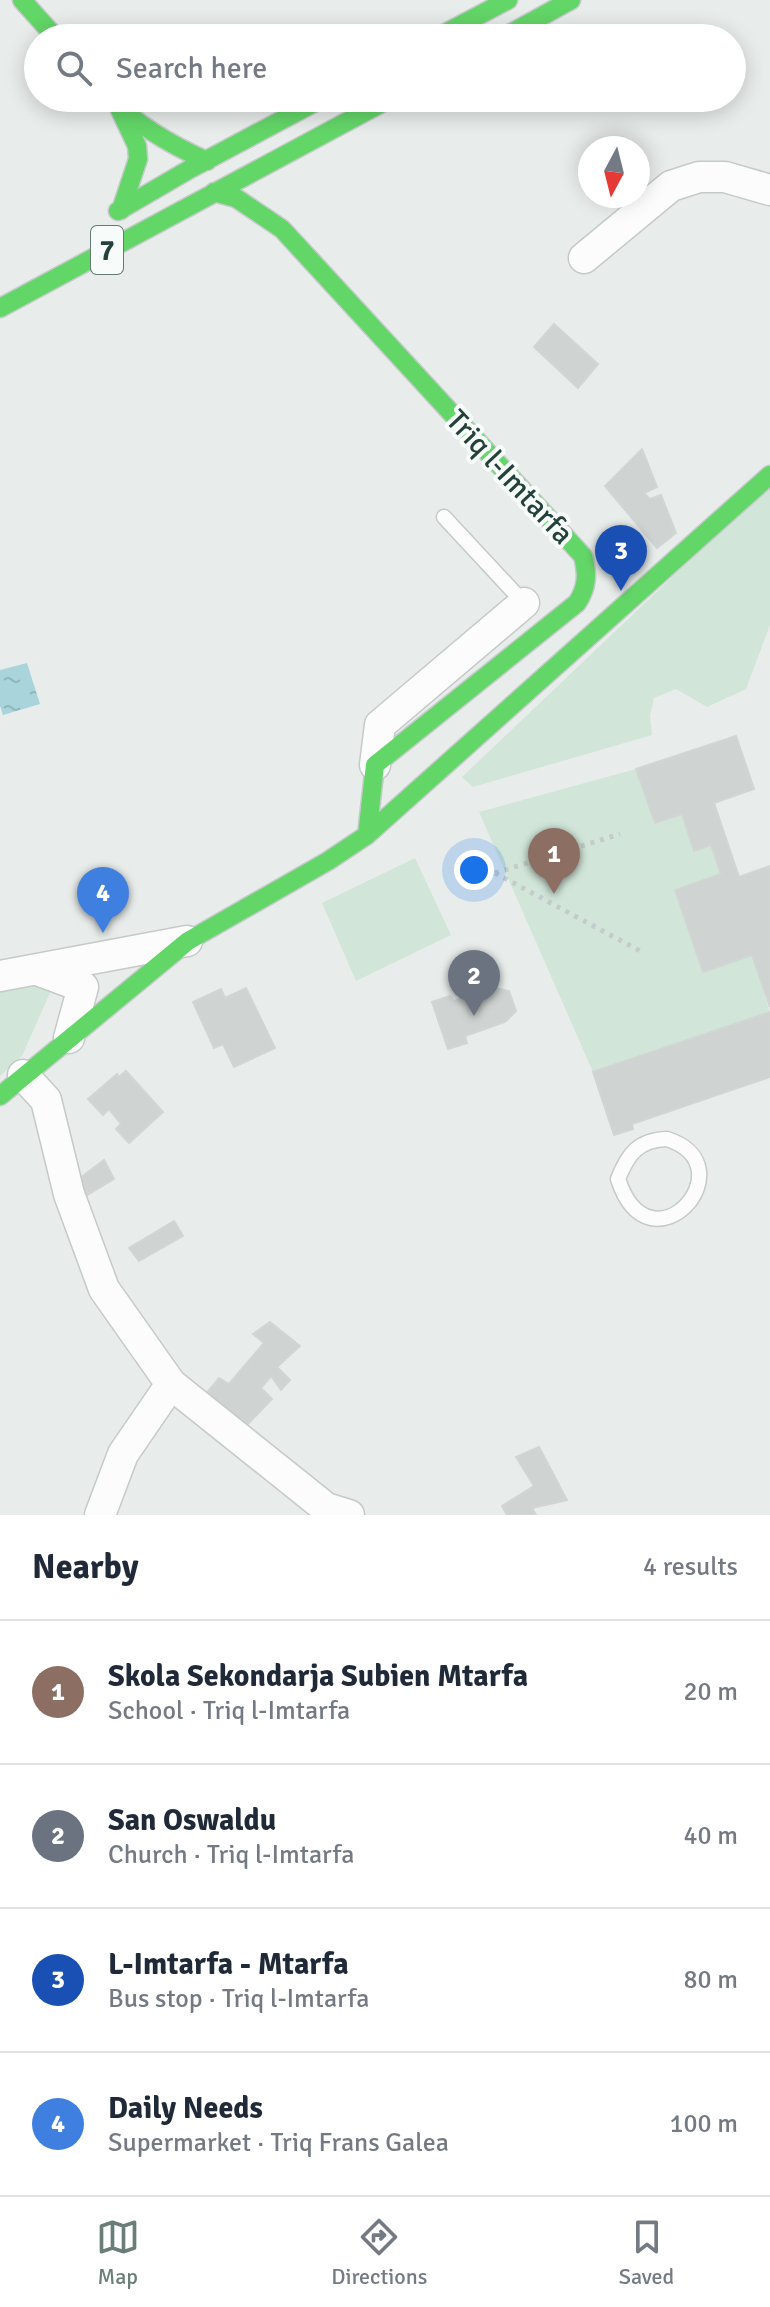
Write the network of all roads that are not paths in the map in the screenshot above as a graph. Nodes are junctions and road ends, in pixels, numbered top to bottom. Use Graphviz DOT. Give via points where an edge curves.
graph roads {
  1 [pos="22,0"];
  2 [pos="508,0"];
  3 [pos="571,0"];
  4 [pos="43,24"];
  5 [pos="463,24"];
  6 [pos="527,24"];
  7 [pos="119,112"];
  8 [pos="127,112"];
  9 [pos="297,112"];
  10 [pos="365,112"];
  11 [pos="207,161"];
  12 [pos="770,190"];
  13 [pos="214,192"];
  14 [pos="584,258"];
  15 [pos="0,308"];
  16 [pos="770,475"];
  17 [pos="444,517"];
  18 [pos="524,603"];
  19 [pos="375,765"];
  20 [pos="367,835"];
  21 [pos="188,941"];
  22 [pos="93,958"];
  23 [pos="35,969"];
  24 [pos="0,976"];
  25 [pos="121,995"];
  26 [pos="69,1038"];
  27 [pos="23,1075"];
  28 [pos="0,1096"];
  29 [pos="627,1201"];
  30 [pos="171,1384"];
  31 [pos="100,1515"];
  32 [pos="349,1515"];
  1 -- 4 [label="main road"];
  2 -- 5 [label="main road"];
  3 -- 6 [label="main road"];
  7 -- 11 [label="main road, 7" via="138,159 114,214"];
  8 -- 11 [label="main road"];
  9 -- 11 [label="main road, 7"];
  10 -- 13 [label="main road, 7"];
  12 -- 14 [label="street" via="725,177 699,177 671,186"];
  13 -- 15 [label="main road, 7"];
  13 -- 19 [label="main road, Triq l-Imtarfa" via="236,198 282,229 583,556 587,569 577,603"];
  16 -- 20 [label="main road"];
  17 -- 18 [label="lane"];
  18 -- 19 [label="street" via="380,725"];
  19 -- 20 [label="main road"];
  20 -- 21 [label="main road"];
  21 -- 22 [label="street"];
  21 -- 25 [label="main road"];
  22 -- 23 [label="street"];
  22 -- 25 [label="street"];
  23 -- 24 [label="street"];
  23 -- 26 [label="street" via="83,987"];
  25 -- 26 [label="main road"];
  26 -- 27 [label="main road"];
  27 -- 28 [label="main road"];
  27 -- 30 [label="street" via="46,1100 69,1194 104,1289"];
  29 -- 29 [label="lane" via="618,1179 635,1148 667,1139 689,1150 699,1186 682,1211 661,1220 640,1213"];
  30 -- 31 [label="street" via="123,1454"];
  30 -- 32 [label="street" via="326,1508"];
}
